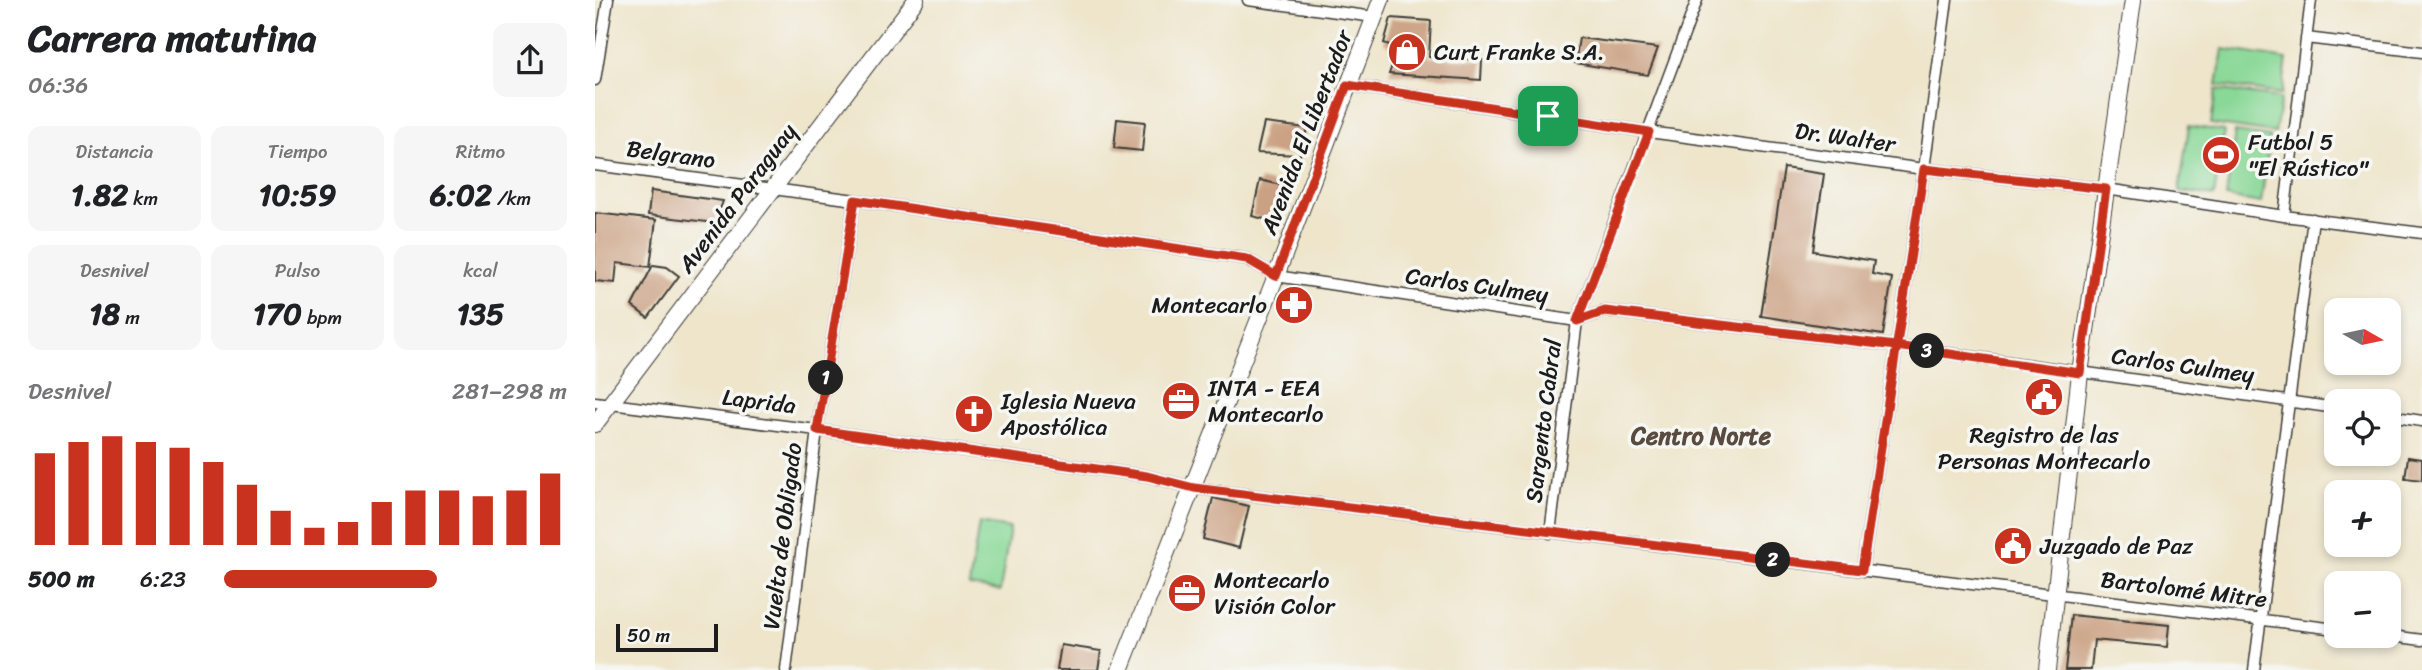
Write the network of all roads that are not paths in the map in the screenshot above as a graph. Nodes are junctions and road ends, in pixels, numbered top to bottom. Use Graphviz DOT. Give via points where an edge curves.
graph roads {
  1 [pos="608,0"];
  2 [pos="916,0"];
  3 [pos="1248,0"];
  4 [pos="1381,0"];
  5 [pos="1697,0"];
  6 [pos="1947,0"];
  7 [pos="2133,0"];
  8 [pos="2311,0"];
  9 [pos="1374,17"];
  10 [pos="2306,38"];
  11 [pos="2422,52"];
  12 [pos="595,79"];
  13 [pos="1347,85"];
  14 [pos="1649,132"];
  15 [pos="595,165"];
  16 [pos="1924,169"];
  17 [pos="2106,189"];
  18 [pos="772,190"];
  19 [pos="855,200"];
  20 [pos="2284,216"];
  21 [pos="2313,219"];
  22 [pos="2422,233"];
  23 [pos="1276,276"];
  24 [pos="1577,321"];
  25 [pos="1896,346"];
  26 [pos="2080,373"];
  27 [pos="2290,401"];
  28 [pos="602,403"];
  29 [pos="2324,406"];
  30 [pos="2401,418"];
  31 [pos="2422,421"];
  32 [pos="595,424"];
  33 [pos="817,430"];
  34 [pos="1194,488"];
  35 [pos="1550,533"];
  36 [pos="1862,570"];
  37 [pos="2056,593"];
  38 [pos="2260,620"];
  39 [pos="2324,628"];
  40 [pos="2401,637"];
  41 [pos="2422,640"];
  42 [pos="786,670"];
  43 [pos="1120,670"];
  44 [pos="2046,670"];
  45 [pos="2254,670"];
  1 -- 12 [label="street"];
  2 -- 18 [label="main road, Avenida Paraguay"];
  3 -- 9 [label="street"];
  4 -- 9 [label="main road, Avenida El Libertador"];
  5 -- 14 [label="street, Sargento Cabral"];
  6 -- 16 [label="street"];
  7 -- 17 [label="main road"];
  8 -- 10 [label="street"];
  9 -- 13 [label="main road, Avenida El Libertador"];
  10 -- 11 [label="street"];
  10 -- 20 [label="street"];
  13 -- 14 [label="street, Dr. Walter"];
  13 -- 23 [label="main road, Avenida El Libertador"];
  14 -- 16 [label="street, Dr. Walter"];
  14 -- 24 [label="street, Sargento Cabral"];
  15 -- 18 [label="street, Belgrano"];
  16 -- 17 [label="street, Dr. Walter"];
  16 -- 25 [label="street"];
  17 -- 20 [label="street, Dr. Walter"];
  17 -- 26 [label="main road"];
  18 -- 19 [label="street, Belgrano"];
  18 -- 28 [label="main road, Avenida Paraguay"];
  19 -- 23 [label="street, Belgrano" via="1247,259"];
  19 -- 33 [label="street, Vuelta de Obligado"];
  20 -- 21 [label="street, Dr. Walter"];
  21 -- 22 [label="street, Dr. Walter"];
  21 -- 27 [label="street"];
  23 -- 24 [label="street, Carlos Culmey"];
  23 -- 34 [label="main road, Avenida El Libertador"];
  24 -- 25 [label="street, Carlos Culmey" via="1605,311"];
  24 -- 35 [label="street, Sargento Cabral"];
  25 -- 26 [label="street, Carlos Culmey"];
  25 -- 36 [label="street"];
  26 -- 27 [label="street, Carlos Culmey"];
  26 -- 37 [label="main road"];
  27 -- 29 [label="street, Carlos Culmey"];
  27 -- 38 [label="street"];
  28 -- 32 [label="main road, Avenida Paraguay"];
  28 -- 33 [label="street, Laprida"];
  30 -- 31 [label="street"];
  33 -- 34 [label="street, Laprida" via="1147,476"];
  33 -- 42 [label="street, Vuelta de Obligado"];
  34 -- 35 [label="street, Bartolomé Mitre"];
  34 -- 43 [label="main road, Avenida El Libertador"];
  35 -- 36 [label="street, Bartolomé Mitre"];
  36 -- 37 [label="street, Bartolomé Mitre"];
  37 -- 38 [label="street, Bartolomé Mitre"];
  37 -- 44 [label="main road"];
  38 -- 39 [label="street, Bartolomé Mitre"];
  38 -- 45 [label="street"];
  40 -- 41 [label="street"];
}
